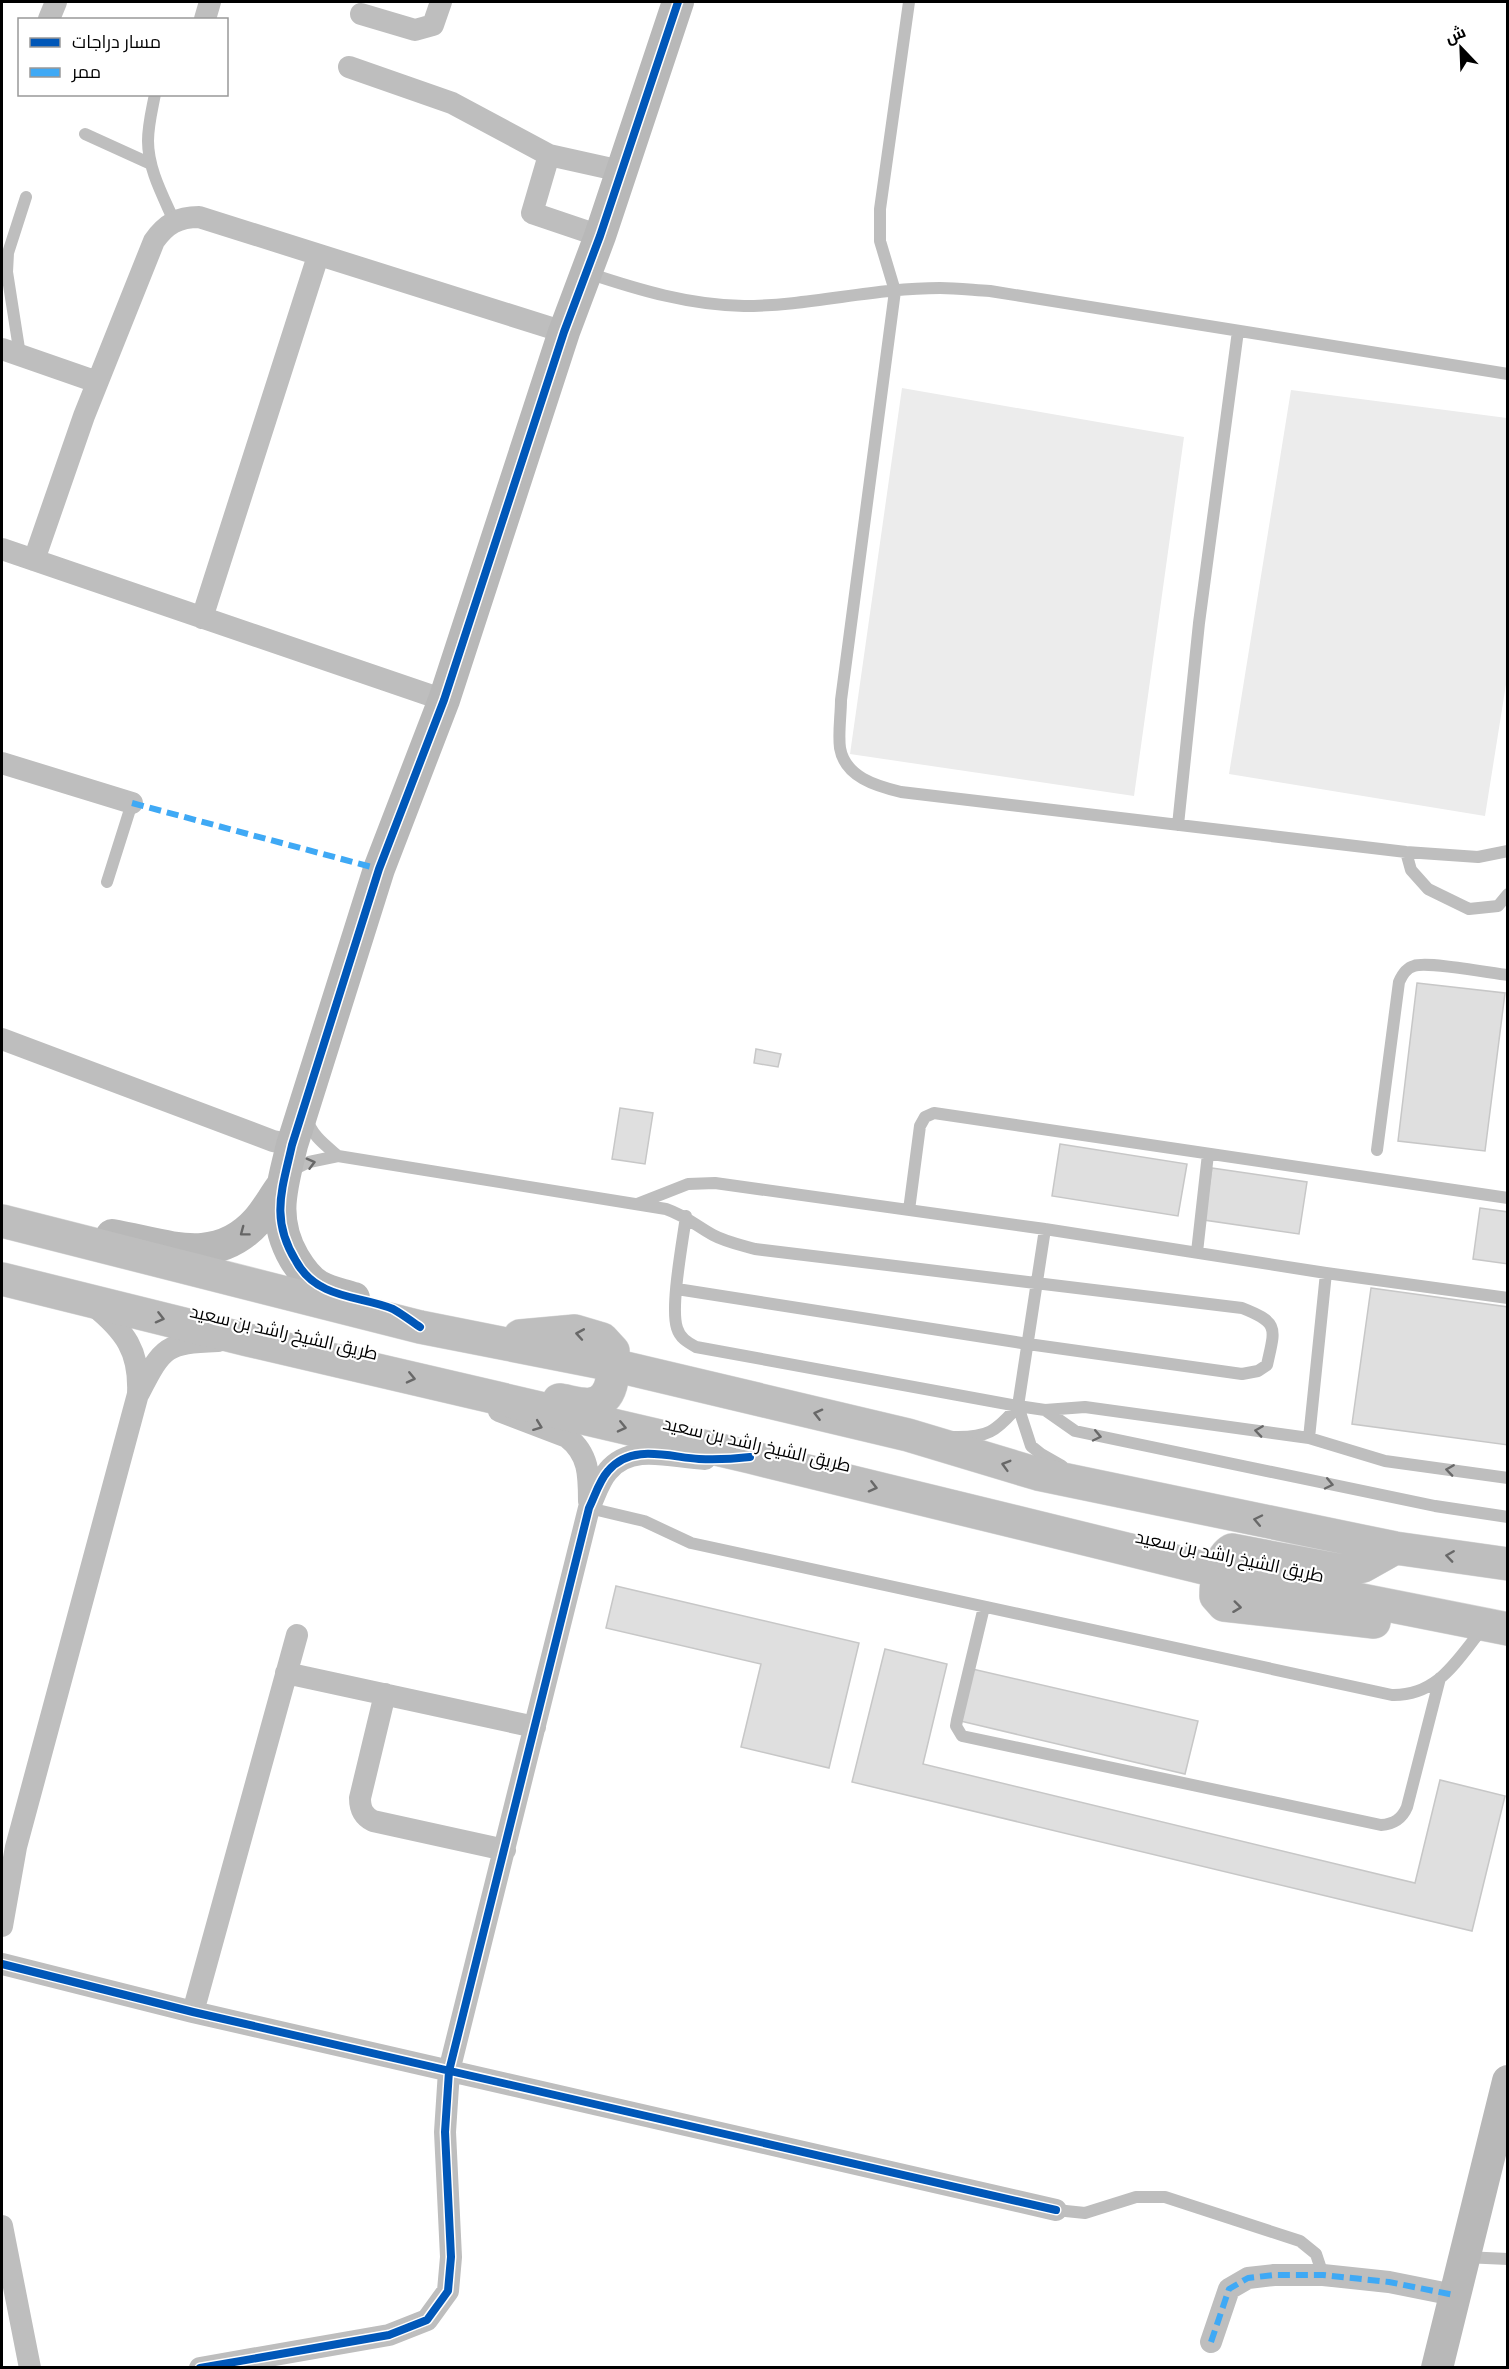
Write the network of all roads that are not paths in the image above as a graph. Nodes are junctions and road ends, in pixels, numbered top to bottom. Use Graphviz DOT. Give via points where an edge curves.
graph roads {
  1 [pos="56,2"];
  2 [pos="210,2"];
  3 [pos="441,2"];
  4 [pos="678,2"];
  5 [pos="909,2"];
  6 [pos="361,14"];
  7 [pos="49,18"];
  8 [pos="205,18"];
  9 [pos="349,67"];
  10 [pos="155,96"];
  11 [pos="85,134"];
  12 [pos="549,155"];
  13 [pos="151,164"];
  14 [pos="621,171"];
  15 [pos="26,197"];
  16 [pos="174,221"];
  17 [pos="600,236"];
  18 [pos="318,256"];
  19 [pos="587,273"];
  20 [pos="895,291"];
  21 [pos="1238,331"];
  22 [pos="564,333"];
  23 [pos="11,352"];
  24 [pos="1508,374"];
  25 [pos="98,382"];
  26 [pos="2,549"];
  27 [pos="34,560"];
  28 [pos="202,618"];
  29 [pos="444,700"];
  30 [pos="2,763"];
  31 [pos="132,803"];
  32 [pos="1178,825"];
  33 [pos="1406,852"];
  34 [pos="1507,853"];
  35 [pos="107,882"];
  36 [pos="1508,894"];
  37 [pos="1508,975"];
  38 [pos="2,1039"];
  39 [pos="304,1108"];
  40 [pos="1377,1150"];
  41 [pos="1208,1154"];
  42 [pos="338,1156"];
  43 [pos="286,1169"];
  44 [pos="1508,1198"];
  45 [pos="637,1204"];
  46 [pos="909,1210"];
  47 [pos="686,1216"];
  48 [pos="2,1221"];
  49 [pos="1045,1228"];
  50 [pos="44,1232"];
  51 [pos="1197,1252"];
  52 [pos="1326,1273"];
  53 [pos="2,1279"];
  54 [pos="1037,1284"];
  55 [pos="678,1289"];
  56 [pos="1508,1298"];
  57 [pos="88,1300"];
  58 [pos="420,1327"];
  59 [pos="248,1340"];
  60 [pos="1028,1344"];
  61 [pos="613,1365"];
  62 [pos="468,1391"];
  63 [pos="138,1394"];
  64 [pos="1018,1406"];
  65 [pos="1045,1410"];
  66 [pos="908,1436"];
  67 [pos="1309,1438"];
  68 [pos="750,1457"];
  69 [pos="1508,1478"];
  70 [pos="1189,1505"];
  71 [pos="589,1508"];
  72 [pos="1508,1516"];
  73 [pos="1395,1548"];
  74 [pos="1508,1564"];
  75 [pos="1220,1572"];
  76 [pos="984,1607"];
  77 [pos="1500,1629"];
  78 [pos="297,1635"];
  79 [pos="286,1673"];
  80 [pos="1440,1678"];
  81 [pos="385,1694"];
  82 [pos="535,1727"];
  83 [pos="9,1843"];
  84 [pos="505,1850"];
  85 [pos="2,1926"];
  86 [pos="2,1964"];
  87 [pos="193,2012"];
  88 [pos="449,2071"];
  89 [pos="1508,2082"];
  90 [pos="1056,2210"];
  91 [pos="2,2226"];
  92 [pos="1463,2258"];
  93 [pos="1508,2259"];
  94 [pos="1323,2275"];
  95 [pos="1454,2295"];
  96 [pos="1211,2342"];
  97 [pos="30,2367"];
  98 [pos="200,2367"];
  99 [pos="1437,2367"];
  1 -- 7 [label="street"];
  2 -- 8 [label="street"];
  3 -- 6 [label="street" via="433,25 415,30"];
  4 -- 14 [label="street"];
  5 -- 20 [label="lane" via="880,209 880,241"];
  9 -- 12 [label="street" via="452,103"];
  10 -- 13 [label="lane" via="148,139"];
  11 -- 13 [label="lane"];
  12 -- 14 [label="street"];
  12 -- 17 [label="street" via="532,213"];
  13 -- 16 [label="lane"];
  14 -- 17 [label="street"];
  15 -- 23 [label="lane" via="8,253"];
  16 -- 18 [label="street" via="199,217"];
  16 -- 25 [label="street" via="154,241"];
  17 -- 19 [label="street"];
  18 -- 22 [label="street"];
  18 -- 28 [label="street"];
  19 -- 20 [label="lane" via="643,291 743,306"];
  19 -- 22 [label="street"];
  20 -- 21 [label="lane" via="990,291"];
  20 -- 32 [label="lane" via="841,700 840,749 852,771 872,785 901,792"];
  21 -- 24 [label="lane"];
  21 -- 32 [label="lane" via="1199,623"];
  22 -- 29 [label="street"];
  23 -- 25 [label="street"];
  25 -- 27 [label="street"];
  26 -- 27 [label="street"];
  27 -- 28 [label="street"];
  28 -- 29 [label="street"];
  29 -- 39 [label="street" via="380,869"];
  30 -- 31 [label="street"];
  31 -- 35 [label="lane"];
  32 -- 33 [label="lane"];
  33 -- 34 [label="lane" via="1478,857"];
  33 -- 36 [label="lane" via="1411,870 1428,889 1469,909 1498,906"];
  37 -- 40 [label="lane" via="1422,964 1402,975"];
  38 -- 43 [label="street" via="273,1141"];
  39 -- 42 [label="lane" via="309,1128"];
  39 -- 43 [label="street"];
  41 -- 44 [label="lane"];
  41 -- 46 [label="lane" via="934,1113 925,1117 920,1126"];
  41 -- 51 [label="lane"];
  43 -- 42 [label="lane, one-way"];
  42 -- 45 [label="lane"];
  43 -- 50 [label="street, one-way" via="256,1222 213,1249 188,1250 77,1228"];
  43 -- 58 [label="street" via="279,1219 288,1247 308,1278 328,1290 393,1310"];
  45 -- 46 [label="lane" via="688,1184 715,1183"];
  45 -- 47 [label="lane"];
  46 -- 49 [label="lane"];
  47 -- 54 [label="lane" via="713,1235 755,1249"];
  47 -- 55 [label="lane"];
  48 -- 50 [label="main road, طريق الشيخ راشد بن سعيد"];
  49 -- 51 [label="lane"];
  49 -- 54 [label="lane"];
  50 -- 58 [label="main road, طريق الشيخ راشد بن سعيد"];
  51 -- 52 [label="lane"];
  52 -- 56 [label="lane"];
  52 -- 67 [label="lane"];
  53 -- 57 [label="main road, طريق الشيخ راشد بن سعيد"];
  54 -- 60 [label="lane"];
  54 -- 60 [label="lane" via="1242,1308 1264,1316 1274,1334 1267,1365 1242,1374"];
  55 -- 60 [label="lane"];
  55 -- 64 [label="lane" via="677,1328 683,1340 696,1347"];
  57 -- 59 [label="main road, طريق الشيخ راشد بن سعيد, one-way"];
  57 -- 63 [label="street" via="124,1333 139,1376"];
  61 -- 58 [label="main road, طريق الشيخ راشد بن سعيد, one-way"];
  59 -- 62 [label="main road, طريق الشيخ راشد بن سعيد, one-way"];
  59 -- 63 [label="street" via="172,1347 155,1362"];
  60 -- 64 [label="lane"];
  61 -- 62 [label="main road" via="613,1380 605,1396 592,1404"];
  66 -- 61 [label="main road, طريق الشيخ راشد بن سعيد, one-way"];
  62 -- 68 [label="main road, طريق الشيخ راشد بن سعيد, one-way"];
  62 -- 71 [label="street, one-way" via="497,1410 575,1443 588,1467"];
  63 -- 83 [label="street"];
  64 -- 65 [label="lane"];
  64 -- 66 [label="lane" via="990,1434"];
  64 -- 70 [label="lane" via="1031,1446 1057,1465"];
  67 -- 65 [label="lane, one-way" via="1086,1407"];
  65 -- 72 [label="lane, one-way" via="1075,1431 1435,1506"];
  70 -- 66 [label="main road, طريق الشيخ راشد بن سعيد, one-way" via="1038,1474"];
  69 -- 67 [label="lane, one-way" via="1385,1461"];
  68 -- 71 [label="street" via="716,1460 642,1453 629,1456 607,1472"];
  68 -- 75 [label="main road, طريق الشيخ راشد بن سعيد, one-way"];
  73 -- 70 [label="main road, طريق الشيخ راشد بن سعيد, one-way"];
  71 -- 76 [label="lane" via="644,1521 691,1543"];
  71 -- 82 [label="street"];
  74 -- 73 [label="main road, طريق الشيخ راشد بن سعيد, one-way"];
  73 -- 75 [label="main road" via="1363,1566 1343,1571 1232,1550 1224,1558"];
  75 -- 77 [label="main road, طريق الشيخ راشد بن سعيد, one-way"];
  76 -- 80 [label="lane" via="1392,1695 1419,1693"];
  76 -- 80 [label="lane" via="957,1720 962,1736 1381,1825 1398,1821 1404,1815"];
  77 -- 80 [label="lane"];
  78 -- 79 [label="street"];
  79 -- 81 [label="street"];
  79 -- 87 [label="street"];
  81 -- 82 [label="street"];
  81 -- 84 [label="street" via="360,1798 365,1817"];
  82 -- 84 [label="street"];
  83 -- 85 [label="street"];
  84 -- 88 [label="street"];
  86 -- 87 [label="street"];
  87 -- 88 [label="street"];
  88 -- 90 [label="street"];
  88 -- 98 [label="street" via="445,2132 451,2257 448,2291 428,2319 389,2334"];
  89 -- 92 [label="street"];
  90 -- 94 [label="lane" via="1084,2213 1136,2197 1165,2197 1300,2241 1316,2254"];
  91 -- 97 [label="street"];
  92 -- 93 [label="lane"];
  92 -- 95 [label="street"];
  94 -- 95 [label="street" via="1389,2282"];
  94 -- 96 [label="street" via="1248,2278 1229,2289"];
  95 -- 99 [label="street"];
}
